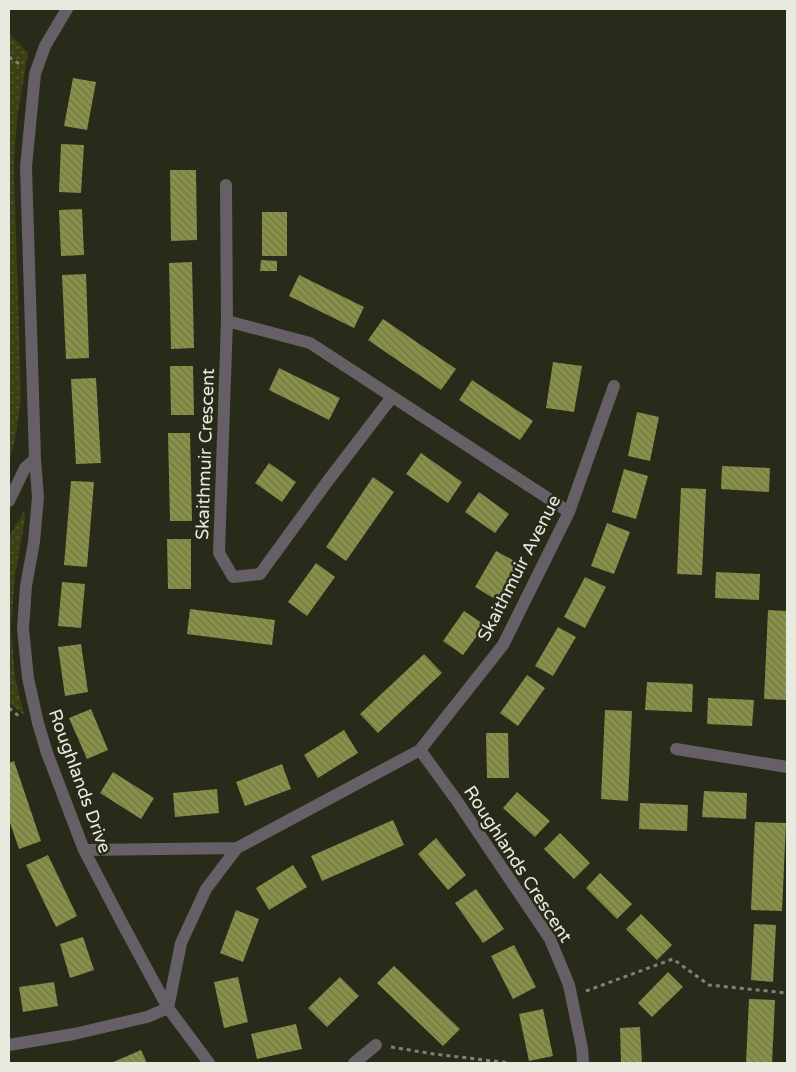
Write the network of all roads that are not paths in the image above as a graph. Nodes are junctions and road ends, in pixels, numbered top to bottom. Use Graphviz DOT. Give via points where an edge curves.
graph roads {
  1 [pos="67,9"];
  2 [pos="226,185"];
  3 [pos="227,321"];
  4 [pos="614,386"];
  5 [pos="392,397"];
  6 [pos="34,459"];
  7 [pos="9,502"];
  8 [pos="569,512"];
  9 [pos="676,749"];
  10 [pos="420,750"];
  11 [pos="787,767"];
  12 [pos="237,848"];
  13 [pos="84,850"];
  14 [pos="168,1008"];
  15 [pos="9,1045"];
  16 [pos="376,1045"];
  17 [pos="209,1063"];
  18 [pos="354,1063"];
  19 [pos="583,1063"];
  1 -- 6 [label="street, Roughlands Drive" via="45,46 36,74 26,167"];
  2 -- 3 [label="street, Skaithmuir Crescent"];
  3 -- 5 [label="street" via="310,343"];
  3 -- 5 [label="street, Skaithmuir Crescent" via="219,553 233,577 260,574"];
  4 -- 8 [label="street, Skaithmuir Avenue"];
  5 -- 8 [label="street"];
  6 -- 7 [label="street" via="25,468"];
  6 -- 13 [label="street, Roughlands Drive" via="38,497 23,629 28,678 47,753"];
  8 -- 10 [label="street, Skaithmuir Avenue" via="503,645"];
  9 -- 11 [label="street"];
  10 -- 12 [label="street, Skaithmuir Avenue"];
  10 -- 19 [label="street, Roughlands Crescent" via="550,939 569,985"];
  12 -- 13 [label="street, Skaithmuir Avenue"];
  12 -- 14 [label="street, Skaithmuir Avenue" via="206,889 181,943"];
  13 -- 14 [label="street, Roughlands Drive"];
  14 -- 15 [label="street" via="147,1017 74,1034"];
  14 -- 17 [label="street, Roughlands Drive"];
  16 -- 18 [label="street"];
}
